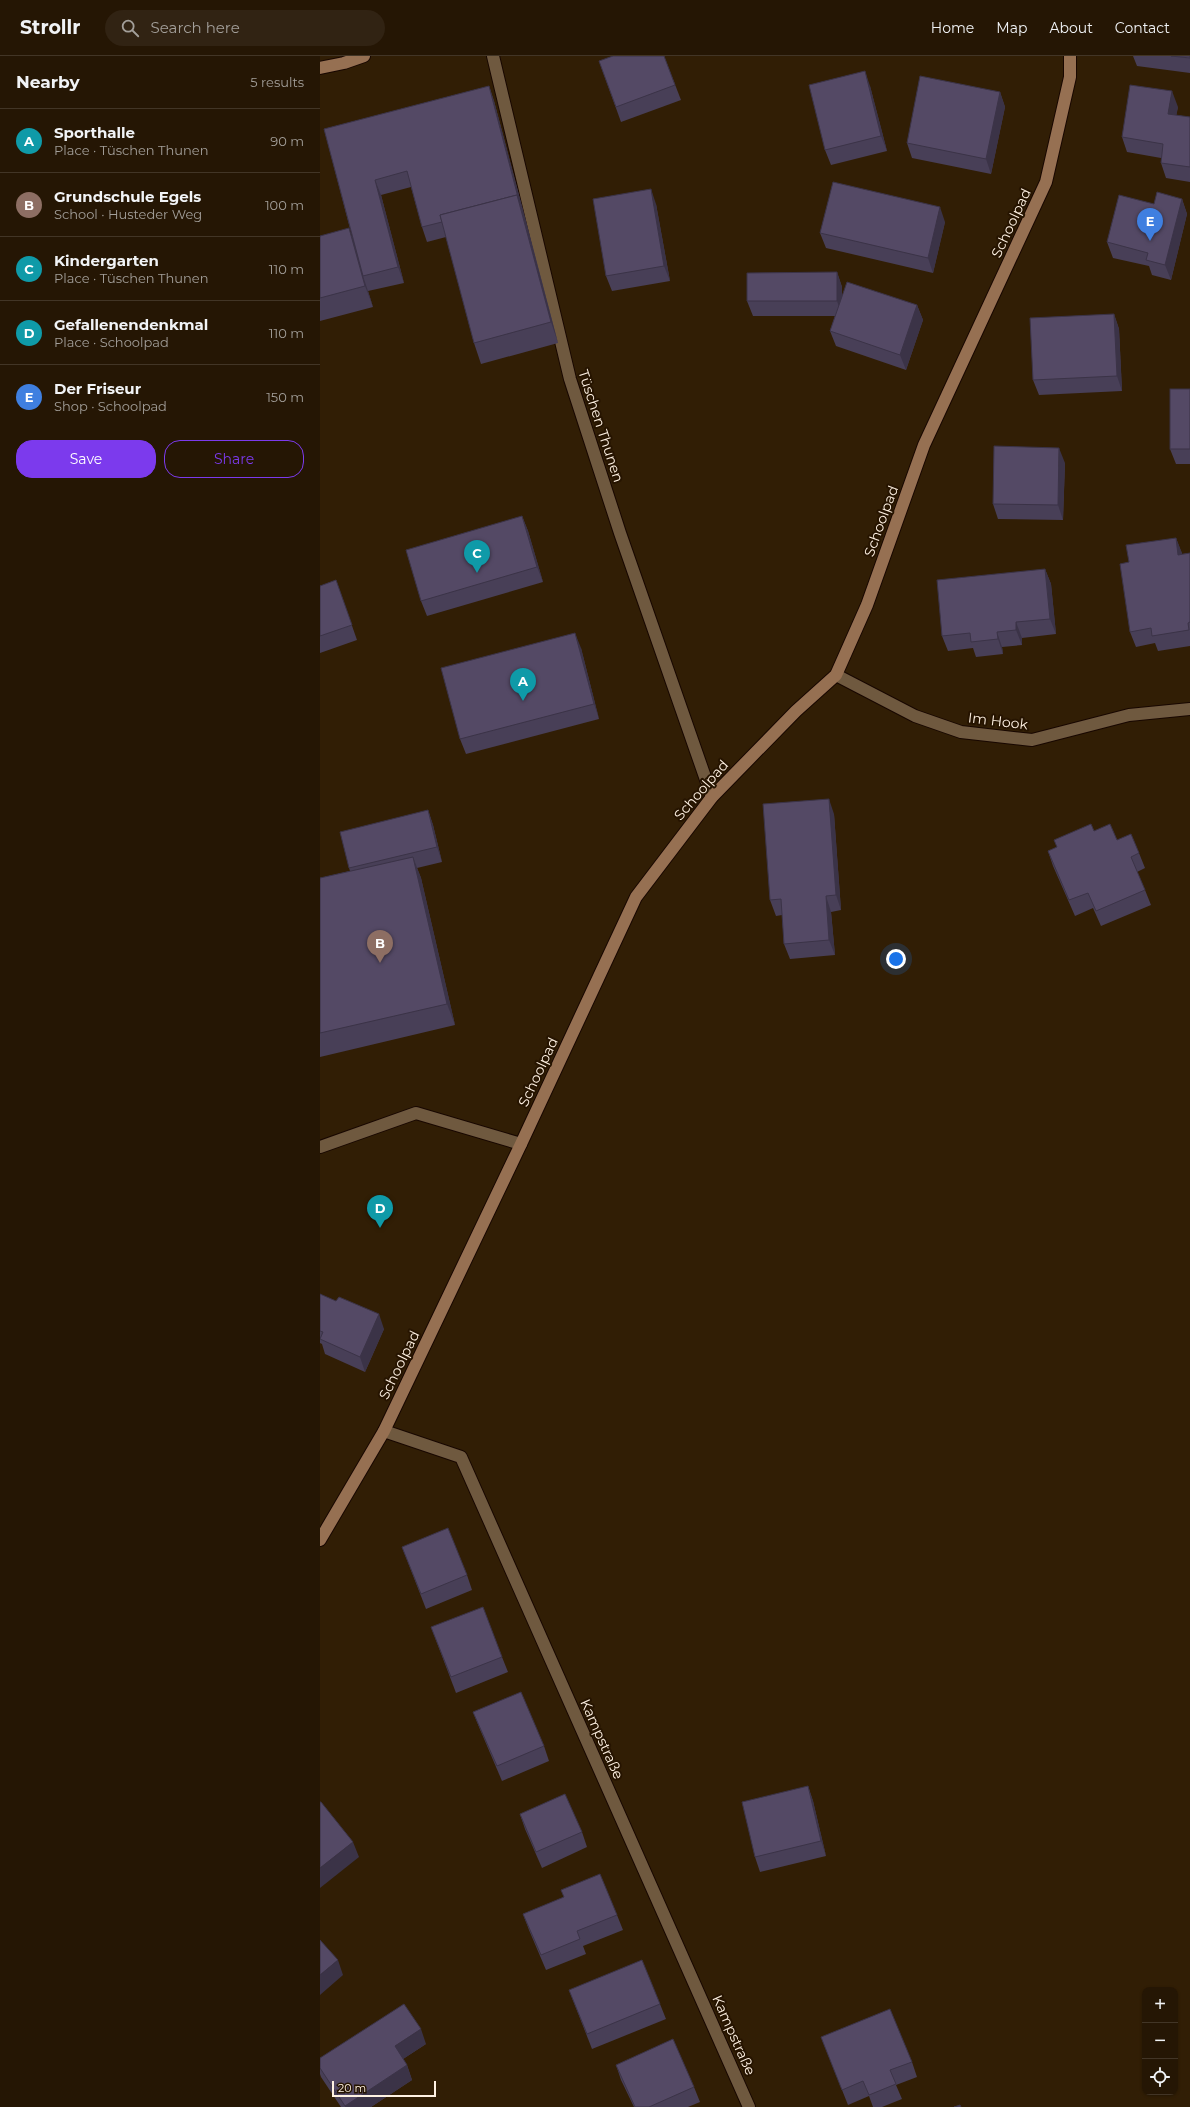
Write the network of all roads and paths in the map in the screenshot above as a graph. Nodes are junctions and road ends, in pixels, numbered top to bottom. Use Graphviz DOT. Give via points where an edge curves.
graph roads {
  1 [pos="364,56"];
  2 [pos="493,56"];
  3 [pos="1070,56"];
  4 [pos="320,68"];
  5 [pos="836,675"];
  6 [pos="1190,709"];
  7 [pos="712,797"];
  8 [pos="521,1144"];
  9 [pos="320,1147"];
  10 [pos="384,1431"];
  11 [pos="320,1540"];
  12 [pos="750,2107"];
  1 -- 4 [label="street"];
  2 -- 7 [label="street, Tüschen Thunen" via="570,379 620,533"];
  3 -- 5 [label="street, Schoolpad" via="1070,78 1046,182 924,445 867,605"];
  5 -- 6 [label="street, Im Hook" via="916,716 961,732 1032,740 1129,715"];
  5 -- 7 [label="street, Schoolpad" via="796,711"];
  7 -- 8 [label="street, Schoolpad" via="636,898"];
  8 -- 9 [label="street" via="416,1113"];
  8 -- 10 [label="street, Schoolpad"];
  10 -- 11 [label="street, Schoolpad"];
  10 -- 12 [label="street, Kampstraße" via="461,1457"];
}
